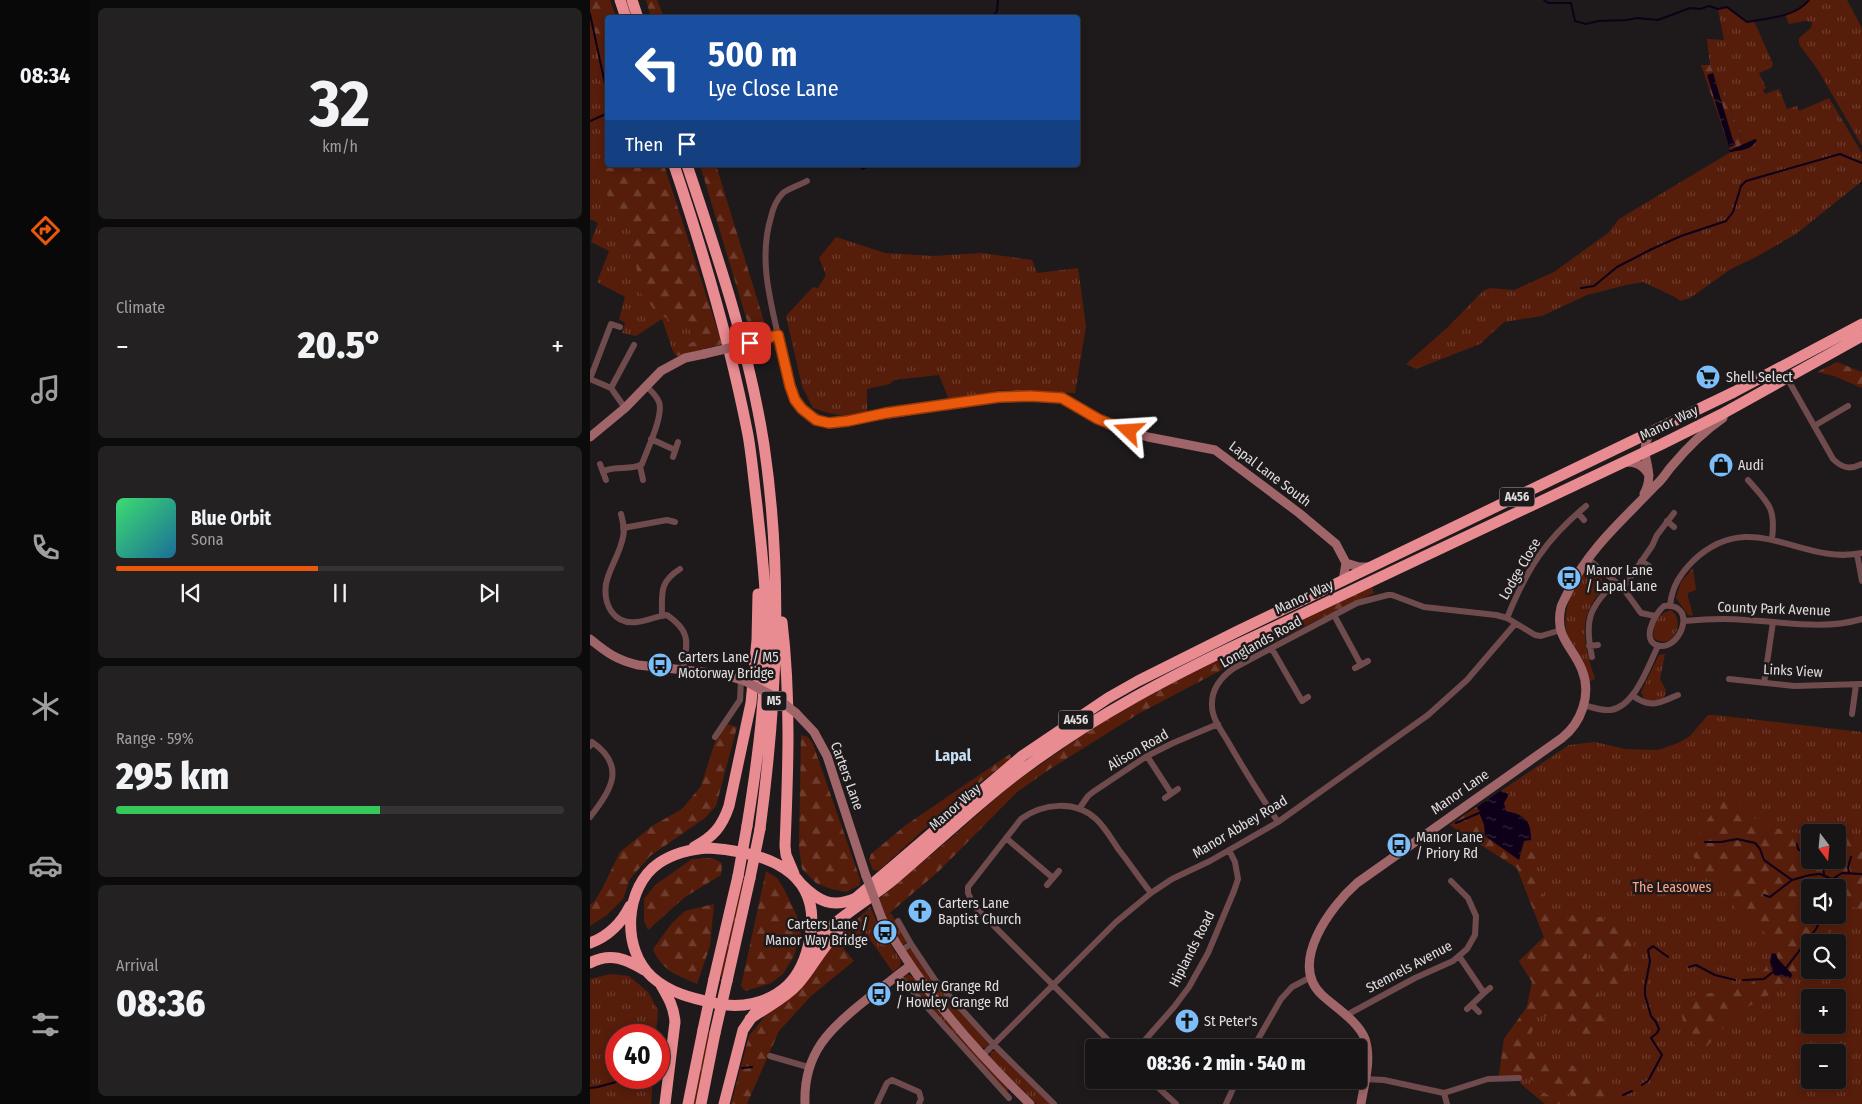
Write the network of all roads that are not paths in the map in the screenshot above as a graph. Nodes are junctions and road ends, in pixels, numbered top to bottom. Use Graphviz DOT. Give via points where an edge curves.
graph roads {
  1 [pos="620,0"];
  2 [pos="632,0"];
  3 [pos="625,15"];
  4 [pos="637,15"];
  5 [pos="675,167"];
  6 [pos="688,167"];
  7 [pos="807,181"];
  8 [pos="1862,324"];
  9 [pos="620,327"];
  10 [pos="778,335"];
  11 [pos="1862,336"];
  12 [pos="634,345"];
  13 [pos="1787,378"];
  14 [pos="590,379"];
  15 [pos="646,386"];
  16 [pos="611,388"];
  17 [pos="1748,400"];
  18 [pos="1848,406"];
  19 [pos="625,408"];
  20 [pos="1814,426"];
  21 [pos="1651,432"];
  22 [pos="590,438"];
  23 [pos="651,439"];
  24 [pos="678,442"];
  25 [pos="1644,452"];
  26 [pos="1622,463"];
  27 [pos="600,464"];
  28 [pos="1862,464"];
  29 [pos="640,466"];
  30 [pos="604,471"];
  31 [pos="1650,478"];
  32 [pos="1662,478"];
  33 [pos="606,480"];
  34 [pos="643,480"];
  35 [pos="1748,480"];
  36 [pos="1642,499"];
  37 [pos="1586,506"];
  38 [pos="1578,513"];
  39 [pos="1674,513"];
  40 [pos="621,514"];
  41 [pos="1584,520"];
  42 [pos="1667,521"];
  43 [pos="674,522"];
  44 [pos="1674,527"];
  45 [pos="624,528"];
  46 [pos="760,532"];
  47 [pos="1772,539"];
  48 [pos="1859,554"];
  49 [pos="1587,558"];
  50 [pos="1641,561"];
  51 [pos="1346,563"];
  52 [pos="1649,566"];
  53 [pos="1370,567"];
  54 [pos="680,570"];
  55 [pos="776,572"];
  56 [pos="1343,581"];
  57 [pos="1862,581"];
  58 [pos="1615,582"];
  59 [pos="1623,588"];
  60 [pos="1670,606"];
  61 [pos="1334,615"];
  62 [pos="662,616"];
  63 [pos="1655,616"];
  64 [pos="1507,618"];
  65 [pos="1862,619"];
  66 [pos="1684,621"];
  67 [pos="1773,622"];
  68 [pos="1515,624"];
  69 [pos="1561,630"];
  70 [pos="590,639"];
  71 [pos="1598,645"];
  72 [pos="1589,646"];
  73 [pos="1658,646"];
  74 [pos="1272,649"];
  75 [pos="1592,657"];
  76 [pos="1355,668"];
  77 [pos="683,670"];
  78 [pos="1729,679"];
  79 [pos="743,681"];
  80 [pos="1764,683"];
  81 [pos="1859,685"];
  82 [pos="1678,695"];
  83 [pos="1632,696"];
  84 [pos="1302,700"];
  85 [pos="1583,704"];
  86 [pos="1852,714"];
  87 [pos="1218,724"];
  88 [pos="715,737"];
  89 [pos="590,746"];
  90 [pos="1147,756"];
  91 [pos="1178,789"];
  92 [pos="1171,793"];
  93 [pos="1165,798"];
  94 [pos="1079,809"];
  95 [pos="590,818"];
  96 [pos="1278,822"];
  97 [pos="1006,838"];
  98 [pos="690,850"];
  99 [pos="1229,850"];
  100 [pos="1059,872"];
  101 [pos="1053,878"];
  102 [pos="798,880"];
  103 [pos="892,881"];
  104 [pos="1451,881"];
  105 [pos="1048,885"];
  106 [pos="1151,893"];
  107 [pos="633,900"];
  108 [pos="898,921"];
  109 [pos="590,943"];
  110 [pos="911,944"];
  111 [pos="900,951"];
  112 [pos="805,956"];
  113 [pos="1460,956"];
  114 [pos="590,962"];
  115 [pos="910,966"];
  116 [pos="648,973"];
  117 [pos="898,975"];
  118 [pos="1310,977"];
  119 [pos="660,983"];
  120 [pos="1053,985"];
  121 [pos="1490,988"];
  122 [pos="778,992"];
  123 [pos="1484,993"];
  124 [pos="1478,1012"];
  125 [pos="1346,1016"];
  126 [pos="750,1019"];
  127 [pos="1107,1039"];
  128 [pos="1146,1039"];
  129 [pos="1258,1039"];
  130 [pos="1364,1039"];
  131 [pos="994,1045"];
  132 [pos="983,1055"];
  133 [pos="770,1056"];
  134 [pos="808,1067"];
  135 [pos="1519,1078"];
  136 [pos="1367,1079"];
  137 [pos="1160,1089"];
  138 [pos="1233,1089"];
  139 [pos="1363,1089"];
  140 [pos="1015,1090"];
  141 [pos="1444,1093"];
  142 [pos="1007,1101"];
  143 [pos="665,1104"];
  144 [pos="688,1104"];
  145 [pos="701,1104"];
  146 [pos="724,1104"];
  147 [pos="805,1104"];
  148 [pos="877,1104"];
  149 [pos="919,1104"];
  150 [pos="1030,1104"];
  151 [pos="1054,1104"];
  152 [pos="1176,1104"];
  153 [pos="1226,1104"];
  154 [pos="1361,1104"];
  155 [pos="1447,1104"];
  1 -- 3 [label="highway"];
  2 -- 4 [label="highway"];
  5 -- 46 [label="highway, M5" via="722,323 748,437"];
  6 -- 55 [label="highway, M5" via="726,283 752,387 764,444"];
  7 -- 10 [label="street" via="784,192 777,201 766,235 768,286"];
  8 -- 21 [label="highway, Manor Way / A456" via="1775,372"];
  9 -- 14 [label="street" via="611,324"];
  10 -- 15 [label="street, bridge" via="685,358 661,371"];
  10 -- 51 [label="street, Lapal Lane South" via="795,400 816,420 829,423 848,421 1017,395 1062,398 1111,426 1215,450 1336,544"];
  11 -- 13 [label="highway, Manor Way / A456"];
  12 -- 16 [label="street"];
  13 -- 17 [label="highway, Manor Way / A456"];
  13 -- 20 [label="street"];
  14 -- 16 [label="street"];
  15 -- 19 [label="street"];
  15 -- 23 [label="street" via="660,404 660,416"];
  16 -- 19 [label="street"];
  17 -- 25 [label="highway, Manor Way / A456"];
  17 -- 32 [label="street, Manor Lane" via="1708,430"];
  18 -- 20 [label="street" via="1842,414"];
  19 -- 22 [label="street"];
  20 -- 28 [label="street" via="1841,467 1853,468"];
  21 -- 25 [label="street"];
  21 -- 53 [label="highway, Manor Way / A456"];
  23 -- 24 [label="street" via="674,454"];
  23 -- 29 [label="street"];
  25 -- 26 [label="highway, Manor Way / A456"];
  25 -- 31 [label="street"];
  26 -- 31 [label="street" via="1638,463"];
  26 -- 103 [label="highway, Manor Way / A456" via="1218,654 1113,708 998,789"];
  27 -- 30 [label="street"];
  29 -- 30 [label="street" via="611,467"];
  29 -- 34 [label="street"];
  30 -- 33 [label="street"];
  31 -- 32 [label="street"];
  31 -- 36 [label="street, Manor Lane"];
  32 -- 36 [label="street, Manor Lane"];
  35 -- 47 [label="street" via="1770,506 1774,522"];
  36 -- 49 [label="street, Manor Lane"];
  37 -- 38 [label="street, Lodge Close"];
  38 -- 41 [label="street"];
  38 -- 64 [label="street, Lodge Close" via="1543,548"];
  39 -- 42 [label="street"];
  40 -- 45 [label="street"];
  42 -- 44 [label="street"];
  42 -- 50 [label="street"];
  43 -- 45 [label="street" via="667,520"];
  45 -- 62 [label="street" via="621,550 606,585 610,611 618,619 637,622"];
  46 -- 98 [label="highway" via="756,668 747,722 724,821 713,836"];
  46 -- 144 [label="highway, M5, bridge" via="766,659 757,764 738,876"];
  47 -- 48 [label="street" via="1814,551"];
  47 -- 60 [label="street" via="1745,536 1708,550 1684,570 1671,594"];
  48 -- 57 [label="street"];
  49 -- 58 [label="street"];
  49 -- 69 [label="street, Manor Lane" via="1562,606"];
  50 -- 52 [label="street"];
  50 -- 59 [label="street"];
  51 -- 53 [label="street"];
  51 -- 56 [label="street"];
  53 -- 56 [label="highway, Manor Way / A456"];
  54 -- 62 [label="street" via="668,576 664,585"];
  55 -- 102 [label="highway" via="786,654 789,734 785,846"];
  55 -- 145 [label="highway, M5, bridge" via="776,663 760,829"];
  56 -- 102 [label="highway, Manor Way / A456" via="1178,660 1108,698 1022,756 856,898 830,903 821,900"];
  58 -- 59 [label="street"];
  58 -- 72 [label="street" via="1594,606 1588,625"];
  59 -- 63 [label="street" via="1641,613"];
  60 -- 63 [label="street" via="1664,606"];
  60 -- 66 [label="street" via="1681,611"];
  61 -- 64 [label="street, Longlands Road" via="1357,603 1392,595 1424,607"];
  61 -- 74 [label="street, Longlands Road"];
  61 -- 76 [label="street" via="1365,663"];
  62 -- 77 [label="street" via="667,615 680,624 686,635"];
  63 -- 73 [label="street" via="1649,634"];
  64 -- 68 [label="street"];
  65 -- 67 [label="street, County Park Avenue" via="1830,624"];
  66 -- 67 [label="street, County Park Avenue"];
  66 -- 73 [label="street" via="1670,644"];
  67 -- 80 [label="street"];
  68 -- 69 [label="street" via="1541,636"];
  68 -- 96 [label="street, Manor Abbey Road" via="1474,673 1435,710"];
  69 -- 85 [label="street, Manor Lane" via="1583,672 1586,691"];
  70 -- 77 [label="street, Carters Lane" via="611,656 626,662"];
  71 -- 72 [label="street"];
  72 -- 75 [label="street"];
  73 -- 83 [label="street"];
  74 -- 84 [label="street"];
  74 -- 87 [label="street, Longlands Road" via="1222,676 1212,705"];
  77 -- 79 [label="street, Carters Lane" via="721,674"];
  78 -- 80 [label="street, Links View"];
  79 -- 88 [label="street" via="740,700"];
  79 -- 111 [label="street, Carters Lane, bridge" via="777,698 814,732 827,756 882,919"];
  80 -- 81 [label="street, Links View"];
  81 -- 86 [label="street, Links View"];
  82 -- 83 [label="street" via="1653,705 1644,704"];
  83 -- 85 [label="street" via="1611,710"];
  85 -- 118 [label="street, Manor Lane" via="1578,721 1569,733 1384,862 1340,898 1317,938 1310,959"];
  87 -- 90 [label="street, Alison Road"];
  87 -- 96 [label="street, Longlands Road"];
  89 -- 95 [label="street" via="592,742 603,750 612,764 613,775 610,788"];
  90 -- 92 [label="street"];
  90 -- 94 [label="street, Alison Road" via="1093,792"];
  91 -- 92 [label="street"];
  92 -- 93 [label="street"];
  94 -- 97 [label="street" via="1069,806 1039,810 1021,820"];
  94 -- 106 [label="street" via="1097,820"];
  96 -- 99 [label="street, Manor Abbey Road"];
  97 -- 101 [label="street"];
  97 -- 120 [label="street" via="973,879 968,893 974,906"];
  98 -- 102 [label="highway" via="709,848 749,854 776,862"];
  98 -- 107 [label="highway" via="654,867"];
  99 -- 106 [label="street, Manor Abbey Road"];
  99 -- 128 [label="street, Hiplands Road" via="1238,878 1208,953 1189,988"];
  100 -- 101 [label="street"];
  101 -- 105 [label="street"];
  102 -- 112 [label="highway" via="812,914"];
  103 -- 112 [label="highway, Manor Way / A456" via="819,938"];
  103 -- 126 [label="highway" via="826,942 797,986"];
  104 -- 113 [label="street, Stennels Avenue" via="1468,898 1476,916 1475,935"];
  106 -- 120 [label="street, Manor Abbey Road" via="1116,922"];
  107 -- 109 [label="highway" via="615,928"];
  107 -- 116 [label="highway" via="632,935 638,957"];
  108 -- 110 [label="street"];
  110 -- 111 [label="street"];
  110 -- 131 [label="street" via="935,980"];
  111 -- 115 [label="street, Carters Lane"];
  112 -- 122 [label="highway" via="794,977"];
  113 -- 123 [label="street"];
  113 -- 125 [label="street, Stennels Avenue"];
  114 -- 116 [label="highway" via="617,957"];
  115 -- 117 [label="street"];
  115 -- 132 [label="street, Carters Lane"];
  116 -- 119 [label="highway"];
  117 -- 134 [label="street" via="831,1029"];
  117 -- 142 [label="street"];
  118 -- 125 [label="street" via="1321,994"];
  118 -- 129 [label="street" via="1281,999"];
  119 -- 122 [label="highway" via="682,995 734,1006 748,1005"];
  119 -- 143 [label="highway" via="675,1014"];
  120 -- 127 [label="street"];
  120 -- 131 [label="street, Manor Abbey Road"];
  121 -- 123 [label="street"];
  122 -- 126 [label="highway"];
  123 -- 124 [label="street" via="1469,1007"];
  125 -- 130 [label="street"];
  126 -- 146 [label="highway" via="743,1030"];
  131 -- 132 [label="street, Manor Abbey Road"];
  131 -- 151 [label="street"];
  132 -- 140 [label="street, Carters Lane"];
  133 -- 134 [label="street"];
  134 -- 147 [label="street"];
  135 -- 141 [label="street" via="1488,1079"];
  136 -- 141 [label="street"];
  137 -- 152 [label="street"];
  138 -- 153 [label="street"];
  139 -- 154 [label="street"];
  140 -- 142 [label="street"];
  140 -- 150 [label="street, Carters Lane"];
  141 -- 155 [label="street"];
  148 -- 149 [label="street" via="887,1083 892,1080 919,1092"];
}
